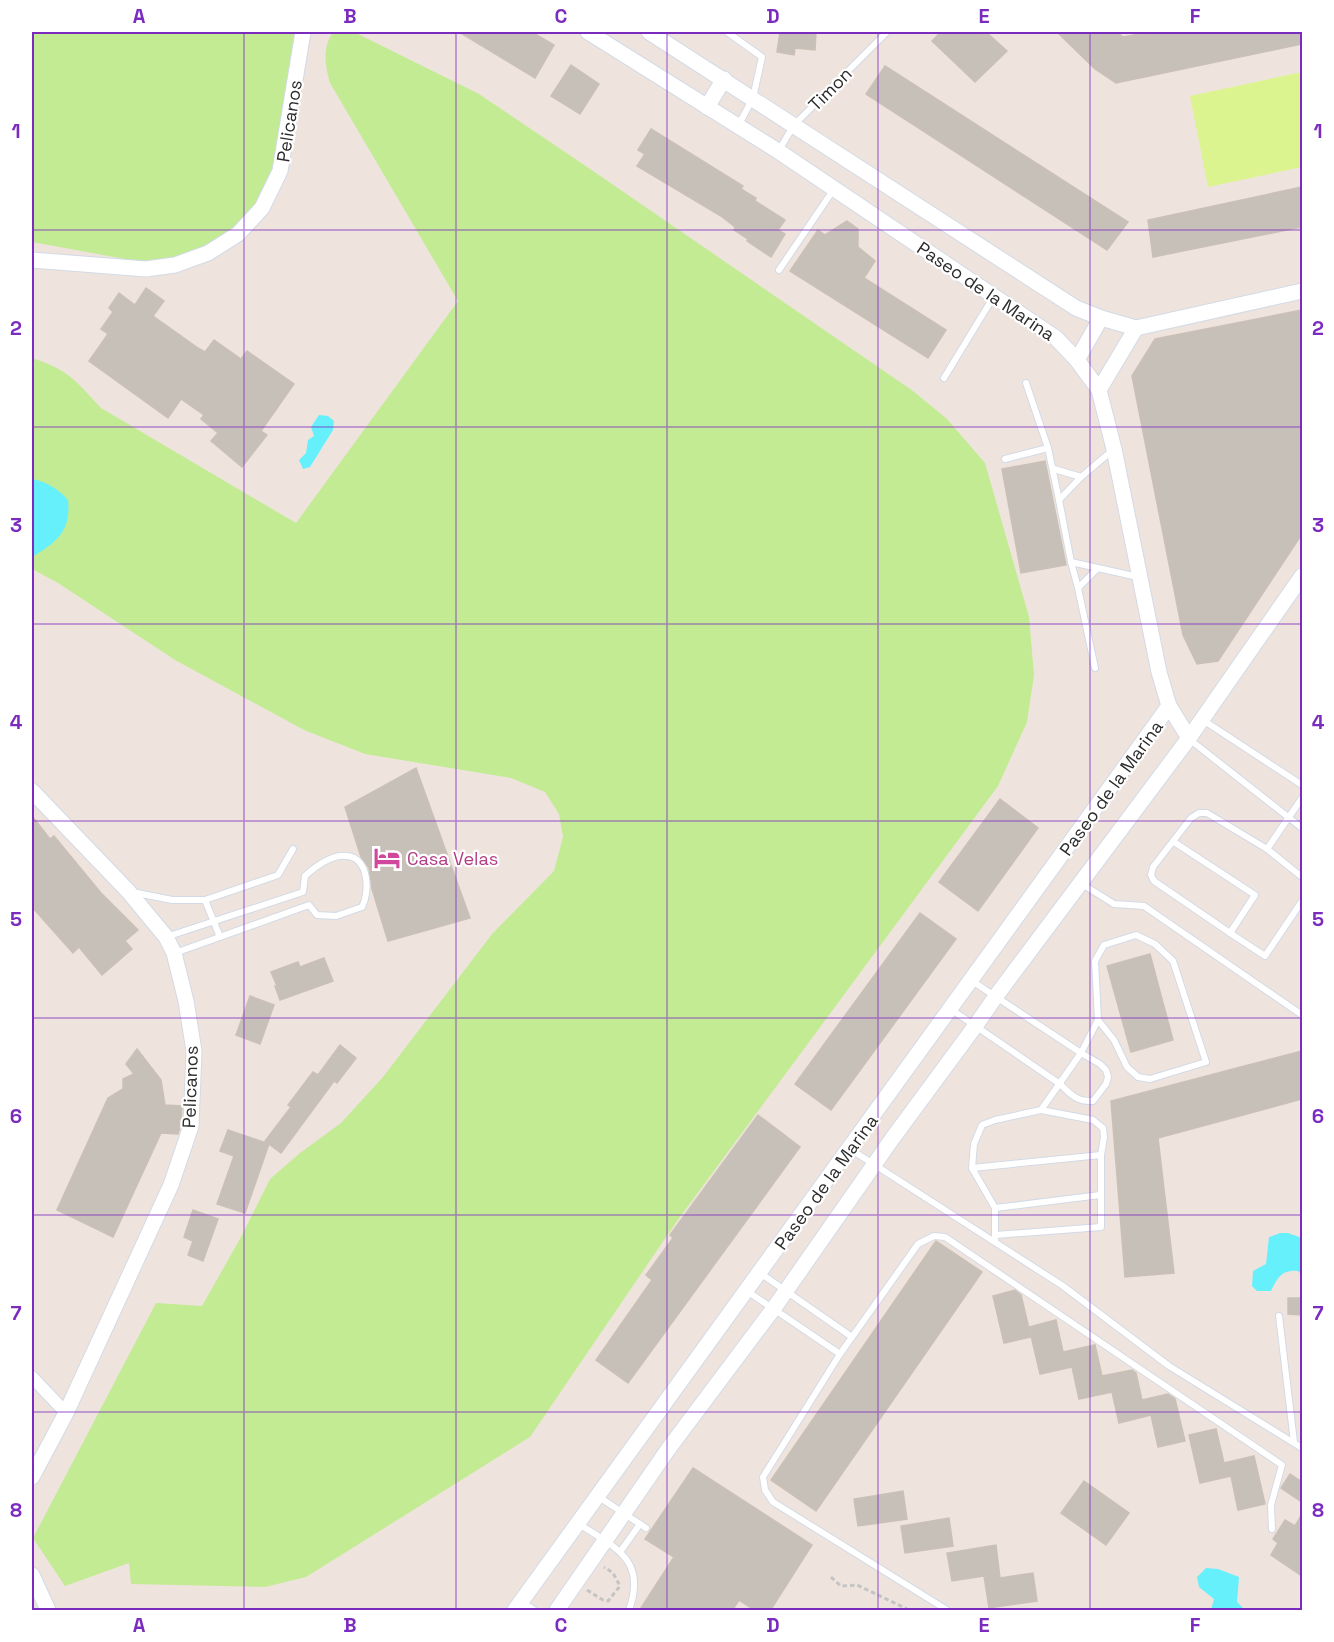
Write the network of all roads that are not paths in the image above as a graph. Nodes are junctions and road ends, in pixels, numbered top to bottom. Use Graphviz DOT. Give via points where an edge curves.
graph roads {
  1 [pos="303,32"];
  2 [pos="588,32"];
  3 [pos="649,32"];
  4 [pos="727,32"];
  5 [pos="887,32"];
  6 [pos="724,79"];
  7 [pos="753,98"];
  8 [pos="707,107"];
  9 [pos="794,125"];
  10 [pos="738,126"];
  11 [pos="778,152"];
  12 [pos="834,189"];
  13 [pos="32,260"];
  14 [pos="779,270"];
  15 [pos="1302,291"];
  16 [pos="994,296"];
  17 [pos="1101,318"];
  18 [pos="1137,328"];
  19 [pos="1077,360"];
  20 [pos="944,378"];
  21 [pos="1026,383"];
  22 [pos="1099,390"];
  23 [pos="1048,448"];
  24 [pos="1114,449"];
  25 [pos="1005,459"];
  26 [pos="1054,469"];
  27 [pos="1081,477"];
  28 [pos="1059,500"];
  29 [pos="1071,562"];
  30 [pos="1097,569"];
  31 [pos="1302,576"];
  32 [pos="1141,578"];
  33 [pos="1078,588"];
  34 [pos="1095,668"];
  35 [pos="1169,706"];
  36 [pos="1203,716"];
  37 [pos="1189,738"];
  38 [pos="1302,785"];
  39 [pos="32,791"];
  40 [pos="1302,798"];
  41 [pos="1289,819"];
  42 [pos="1302,828"];
  43 [pos="1174,842"];
  44 [pos="293,849"];
  45 [pos="1267,849"];
  46 [pos="1302,878"];
  47 [pos="1079,882"];
  48 [pos="128,891"];
  49 [pos="303,892"];
  50 [pos="205,900"];
  51 [pos="1302,901"];
  52 [pos="309,905"];
  53 [pos="214,921"];
  54 [pos="1230,933"];
  55 [pos="220,937"];
  56 [pos="166,938"];
  57 [pos="174,953"];
  58 [pos="972,981"];
  59 [pos="996,996"];
  60 [pos="951,1009"];
  61 [pos="1302,1015"];
  62 [pos="1098,1020"];
  63 [pos="976,1025"];
  64 [pos="1081,1053"];
  65 [pos="1060,1084"];
  66 [pos="1041,1110"];
  67 [pos="870,1122"];
  68 [pos="892,1139"];
  69 [pos="850,1149"];
  70 [pos="1101,1155"];
  71 [pos="875,1165"];
  72 [pos="972,1168"];
  73 [pos="1100,1195"];
  74 [pos="995,1209"];
  75 [pos="995,1238"];
  76 [pos="760,1273"];
  77 [pos="786,1290"];
  78 [pos="747,1291"];
  79 [pos="774,1308"];
  80 [pos="1279,1316"];
  81 [pos="852,1337"];
  82 [pos="840,1354"];
  83 [pos="32,1377"];
  84 [pos="66,1413"];
  85 [pos="1294,1443"];
  86 [pos="1302,1448"];
  87 [pos="32,1477"];
  88 [pos="598,1496"];
  89 [pos="624,1513"];
  90 [pos="578,1524"];
  91 [pos="1272,1529"];
  92 [pos="605,1541"];
  93 [pos="620,1552"];
  94 [pos="32,1575"];
  95 [pos="523,1608"];
  96 [pos="48,1611"];
  97 [pos="557,1611"];
  98 [pos="629,1611"];
  99 [pos="947,1611"];
  1 -- 13 [label="street, Pelicanos" via="280,171 262,208 238,234 208,253 175,266 146,269"];
  2 -- 8 [label="street, Paseo de la Marina"];
  3 -- 6 [label="street, Paseo de la Marina"];
  4 -- 7 [label="lane" via="762,57"];
  5 -- 9 [label="lane, Timon"];
  6 -- 7 [label="street, Paseo de la Marina"];
  6 -- 8 [label="street"];
  7 -- 9 [label="street, Paseo de la Marina"];
  7 -- 10 [label="lane"];
  8 -- 10 [label="street, Paseo de la Marina"];
  9 -- 11 [label="lane, Timon"];
  9 -- 17 [label="street, Paseo de la Marina" via="1076,308"];
  10 -- 11 [label="street, Paseo de la Marina"];
  11 -- 12 [label="street, Paseo de la Marina"];
  12 -- 14 [label="lane"];
  12 -- 16 [label="street, Paseo de la Marina"];
  15 -- 18 [label="street, Paseo de la Marina"];
  16 -- 19 [label="street, Paseo de la Marina" via="1056,338"];
  16 -- 20 [label="lane"];
  17 -- 18 [label="street, Paseo de la Marina"];
  17 -- 19 [label="street"];
  18 -- 22 [label="street"];
  19 -- 22 [label="street, Paseo de la Marina"];
  21 -- 23 [label="lane"];
  22 -- 24 [label="street, Paseo de la Marina"];
  23 -- 25 [label="lane"];
  23 -- 26 [label="lane"];
  24 -- 27 [label="lane"];
  24 -- 32 [label="street, Paseo de la Marina"];
  26 -- 27 [label="lane"];
  26 -- 28 [label="lane"];
  27 -- 28 [label="lane"];
  28 -- 29 [label="lane"];
  29 -- 30 [label="lane"];
  29 -- 33 [label="lane"];
  30 -- 32 [label="lane"];
  30 -- 33 [label="lane"];
  31 -- 36 [label="street, Paseo de la Marina"];
  32 -- 35 [label="street, Paseo de la Marina"];
  33 -- 34 [label="lane"];
  35 -- 37 [label="street"];
  35 -- 58 [label="street, Paseo de la Marina"];
  36 -- 37 [label="street, Paseo de la Marina"];
  36 -- 38 [label="lane"];
  37 -- 41 [label="lane"];
  37 -- 47 [label="street, Paseo de la Marina"];
  39 -- 48 [label="street, Pelicanos"];
  40 -- 41 [label="lane"];
  41 -- 42 [label="lane"];
  41 -- 45 [label="lane"];
  43 -- 45 [label="lane" via="1191,818 1207,813"];
  43 -- 54 [label="lane" via="1153,867 1154,882"];
  43 -- 54 [label="lane" via="1255,895"];
  44 -- 50 [label="lane" via="278,875"];
  45 -- 46 [label="lane"];
  47 -- 59 [label="street, Paseo de la Marina"];
  47 -- 61 [label="lane" via="1114,904 1144,906"];
  48 -- 50 [label="lane" via="172,900"];
  48 -- 56 [label="street, Pelicanos"];
  49 -- 52 [label="lane"];
  49 -- 52 [label="lane" via="305,876 329,860 346,855 356,859 363,869 368,897 362,907 336,916 317,915"];
  49 -- 53 [label="lane"];
  50 -- 53 [label="lane"];
  51 -- 54 [label="lane" via="1265,956"];
  52 -- 55 [label="lane"];
  53 -- 55 [label="lane"];
  53 -- 56 [label="lane"];
  55 -- 57 [label="lane"];
  56 -- 57 [label="street, Pelicanos"];
  57 -- 84 [label="street, Pelicanos" via="194,1051 191,1126 171,1185"];
  58 -- 59 [label="lane"];
  58 -- 60 [label="street, Paseo de la Marina"];
  59 -- 63 [label="street, Paseo de la Marina"];
  59 -- 64 [label="lane"];
  60 -- 63 [label="lane"];
  60 -- 67 [label="street, Paseo de la Marina"];
  62 -- 62 [label="lane" via="1095,961 1104,945 1136,935 1155,944 1173,961 1206,1062 1150,1079 1138,1077 1127,1068 1114,1040"];
  62 -- 64 [label="lane"];
  63 -- 65 [label="lane"];
  63 -- 68 [label="street, Paseo de la Marina"];
  64 -- 65 [label="lane"];
  64 -- 65 [label="lane" via="1106,1070 1106,1084 1094,1101 1085,1102 1075,1099"];
  65 -- 66 [label="lane"];
  66 -- 70 [label="lane" via="1093,1120 1103,1128"];
  66 -- 72 [label="lane" via="982,1125 974,1144"];
  67 -- 68 [label="street"];
  67 -- 69 [label="street, Paseo de la Marina"];
  68 -- 71 [label="street, Paseo de la Marina"];
  69 -- 71 [label="lane"];
  69 -- 76 [label="street, Paseo de la Marina"];
  70 -- 72 [label="lane"];
  70 -- 73 [label="lane"];
  71 -- 75 [label="lane"];
  71 -- 77 [label="street, Paseo de la Marina"];
  72 -- 74 [label="lane"];
  73 -- 74 [label="lane"];
  73 -- 75 [label="lane" via="1101,1227"];
  74 -- 75 [label="lane"];
  75 -- 85 [label="lane" via="1169,1366"];
  76 -- 77 [label="lane"];
  76 -- 78 [label="street, Paseo de la Marina"];
  77 -- 79 [label="street, Paseo de la Marina"];
  77 -- 81 [label="lane"];
  78 -- 79 [label="lane"];
  78 -- 88 [label="street, Paseo de la Marina"];
  79 -- 82 [label="lane"];
  79 -- 89 [label="street, Paseo de la Marina"];
  80 -- 85 [label="lane"];
  81 -- 82 [label="lane"];
  81 -- 91 [label="lane" via="918,1244 934,1236 945,1237 1282,1465 1271,1505"];
  82 -- 99 [label="lane" via="763,1478 765,1490 773,1502"];
  83 -- 84 [label="street"];
  84 -- 87 [label="street, Pelicanos"];
  85 -- 86 [label="lane"];
  88 -- 89 [label="lane"];
  88 -- 90 [label="street, Paseo de la Marina"];
  89 -- 92 [label="street, Paseo de la Marina"];
  89 -- 93 [label="lane" via="643,1526"];
  90 -- 92 [label="lane"];
  90 -- 95 [label="street, Paseo de la Marina"];
  92 -- 93 [label="lane"];
  92 -- 97 [label="street, Paseo de la Marina"];
  93 -- 98 [label="lane" via="635,1579"];
  94 -- 96 [label="street"];
}
